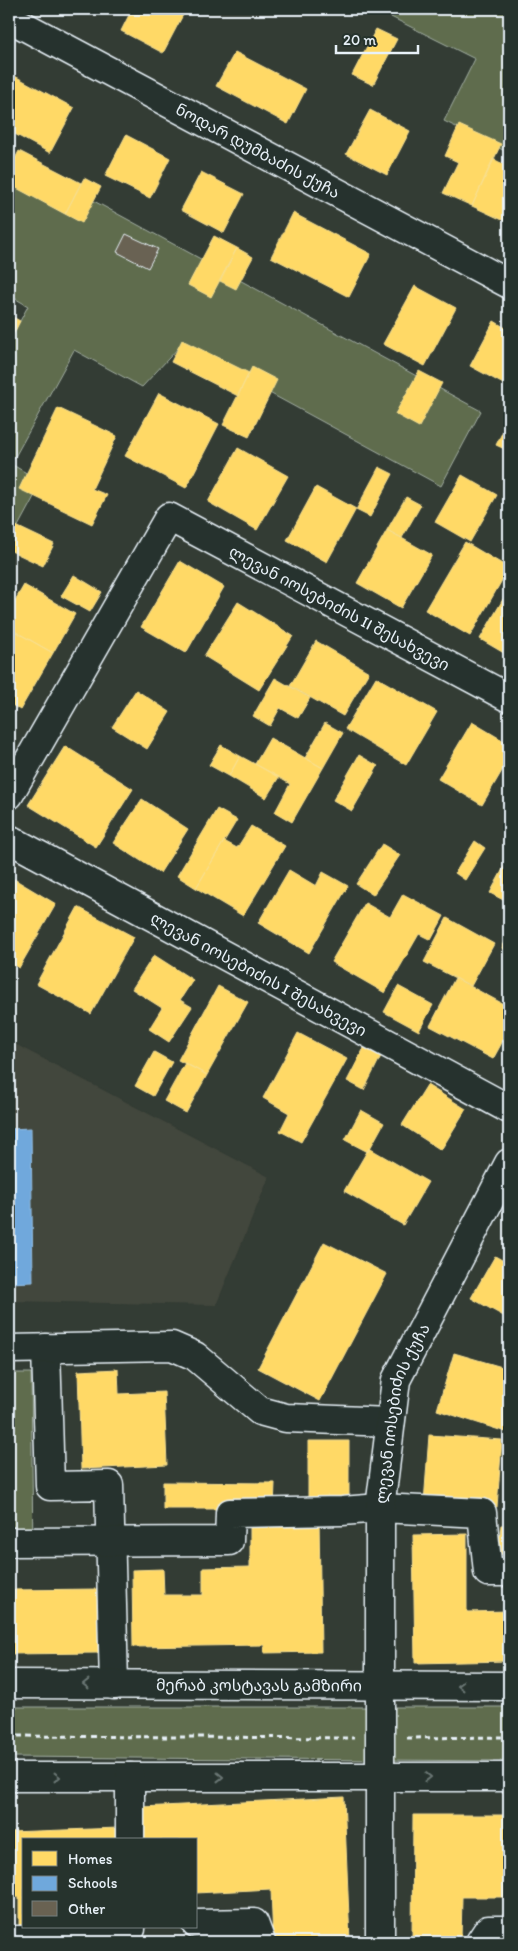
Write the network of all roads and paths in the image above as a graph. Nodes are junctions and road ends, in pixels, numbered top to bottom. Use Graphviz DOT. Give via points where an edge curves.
graph roads {
  1 [pos="9,18"];
  2 [pos="509,284"];
  3 [pos="509,698"];
  4 [pos="9,795"];
  5 [pos="9,839"];
  6 [pos="509,1109"];
  7 [pos="509,1162"];
  8 [pos="46,1348"];
  9 [pos="9,1350"];
  10 [pos="390,1422"];
  11 [pos="380,1508"];
  12 [pos="9,1542"];
  13 [pos="110,1542"];
  14 [pos="509,1572"];
  15 [pos="9,1684"];
  16 [pos="114,1684"];
  17 [pos="380,1686"];
  18 [pos="509,1686"];
  19 [pos="9,1736"];
  20 [pos="509,1737"];
  21 [pos="380,1738"];
  22 [pos="9,1777"];
  23 [pos="130,1777"];
  24 [pos="380,1777"];
  25 [pos="509,1777"];
  26 [pos="130,1838"];
  27 [pos="198,1924"];
  28 [pos="134,1928"];
  29 [pos="509,1930"];
  30 [pos="9,1940"];
  31 [pos="261,1942"];
  32 [pos="380,1942"];
  33 [pos="480,1942"];
  1 -- 2 [label="street, ნოდარ დუმბაძის ქუჩა"];
  3 -- 4 [label="street, ლევან იოსებიძის II შესახვევი" via="169,517"];
  5 -- 6 [label="street, ლევან იოსებიძის I შესახვევი"];
  7 -- 10 [label="street, ლევან იოსებიძის ქუჩა" via="396,1380"];
  8 -- 9 [label="street"];
  8 -- 10 [label="street" via="172,1346 195,1356 260,1411 286,1418"];
  8 -- 13 [label="street" via="50,1486 109,1485"];
  10 -- 11 [label="street, ლევან იოსებიძის ქუჩა"];
  11 -- 13 [label="street" via="230,1513 229,1541"];
  11 -- 14 [label="street" via="482,1513 488,1572"];
  11 -- 17 [label="street, ლევან იოსებიძის ქუჩა"];
  12 -- 13 [label="street"];
  13 -- 16 [label="street"];
  16 -- 15 [label="street, მერაბ კოსტავას გამზირი, one-way"];
  16 -- 17 [label="street, მერაბ კოსტავას გამზირი"];
  18 -- 17 [label="street, მერაბ კოსტავას გამზირი, one-way"];
  17 -- 21 [label="street, ლევან იოსებიძის ქუჩა"];
  19 -- 21 [label="path"];
  20 -- 21 [label="path"];
  21 -- 24 [label="street, ლევან იოსებიძის ქუჩა"];
  22 -- 23 [label="street, one-way"];
  23 -- 24 [label="street, one-way"];
  23 -- 26 [label="street"];
  24 -- 25 [label="street, one-way"];
  24 -- 32 [label="street, ლევან იოსებიძის ქუჩა"];
  27 -- 31 [label="street" via="254,1923"];
  28 -- 30 [label="street" via="90,1940"];
  29 -- 33 [label="street" via="488,1930"];
}
